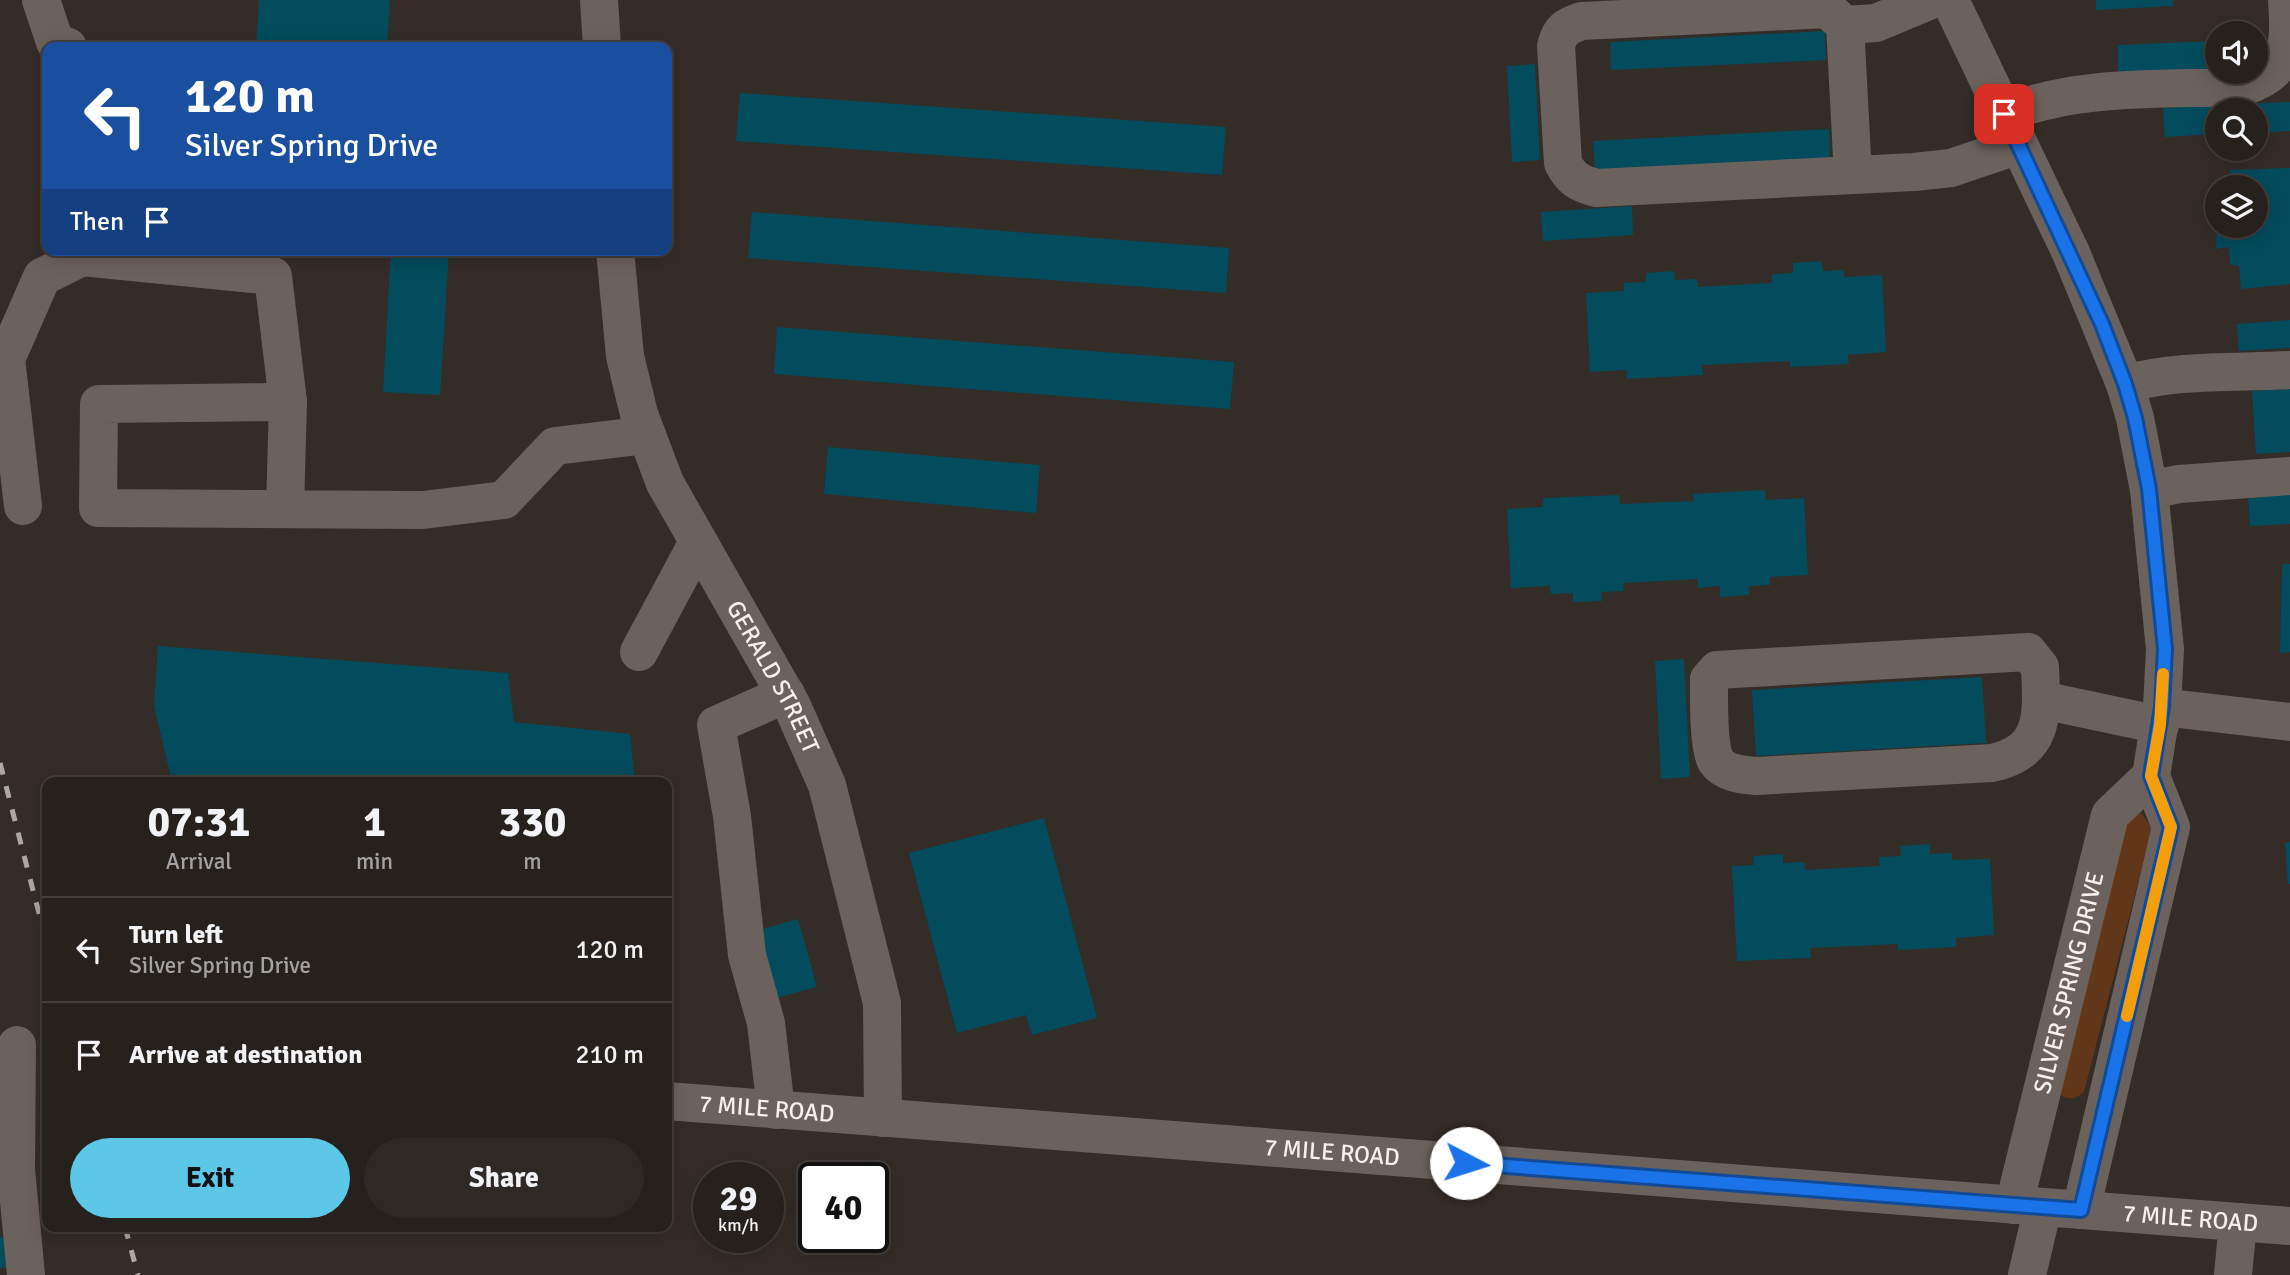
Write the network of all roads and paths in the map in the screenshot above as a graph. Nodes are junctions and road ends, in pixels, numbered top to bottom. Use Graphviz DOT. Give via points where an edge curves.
graph roads {
  1 [pos="41,0"];
  2 [pos="599,0"];
  3 [pos="1931,0"];
  4 [pos="1950,0"];
  5 [pos="2287,0"];
  6 [pos="1846,25"];
  7 [pos="57,42"];
  8 [pos="602,42"];
  9 [pos="2012,130"];
  10 [pos="1853,175"];
  11 [pos="616,256"];
  12 [pos="2290,370"];
  13 [pos="2125,384"];
  14 [pos="288,402"];
  15 [pos="647,435"];
  16 [pos="2290,476"];
  17 [pos="2149,489"];
  18 [pos="23,506"];
  19 [pos="285,509"];
  20 [pos="698,542"];
  21 [pos="639,652"];
  22 [pos="786,694"];
  23 [pos="2042,700"];
  24 [pos="2161,716"];
  25 [pos="2290,722"];
  26 [pos="2151,776"];
  27 [pos="21,1046"];
  28 [pos="672,1101"];
  29 [pos="776,1110"];
  30 [pos="883,1118"];
  31 [pos="8,1169"];
  32 [pos="2029,1206"];
  33 [pos="2081,1210"];
  34 [pos="2238,1222"];
  35 [pos="2290,1226"];
  36 [pos="26,1275"];
  37 [pos="2027,1275"];
  38 [pos="2233,1275"];
  1 -- 7 [label="street"];
  2 -- 8 [label="street"];
  3 -- 6 [label="street" via="1876,23"];
  4 -- 9 [label="street"];
  5 -- 9 [label="street" via="2285,59 2255,83 2074,94 2034,102"];
  6 -- 10 [label="street"];
  6 -- 10 [label="street" via="1826,9 1582,21 1559,33 1556,62 1563,163 1569,176 1580,184 1596,188"];
  9 -- 10 [label="street" via="1951,167"];
  9 -- 13 [label="street" via="2071,253"];
  11 -- 15 [label="street, GERALD STREET" via="625,356"];
  12 -- 13 [label="street" via="2182,374"];
  13 -- 17 [label="street"];
  14 -- 18 [label="street" via="273,276 82,257 42,277 6,359"];
  14 -- 19 [label="street"];
  14 -- 19 [label="street" via="99,404 98,508"];
  15 -- 19 [label="street" via="555,446 504,500 423,510"];
  15 -- 20 [label="street, GERALD STREET" via="665,483"];
  16 -- 17 [label="street"];
  17 -- 24 [label="street" via="2165,649"];
  20 -- 21 [label="street"];
  20 -- 22 [label="street, GERALD STREET"];
  22 -- 29 [label="street" via="716,725 732,816 747,955 766,1023"];
  22 -- 30 [label="street, GERALD STREET" via="831,796 882,1003"];
  23 -- 23 [label="street" via="2040,667 2028,652 1724,668 1709,679 1716,761 1738,774 1756,776 2010,759 2034,740"];
  23 -- 24 [label="street"];
  24 -- 25 [label="street"];
  24 -- 26 [label="street"];
  26 -- 32 [label="street, SILVER SPRING DRIVE" via="2110,815"];
  26 -- 33 [label="street" via="2171,827"];
  27 -- 31 [label="street"];
  28 -- 29 [label="street, 7 MILE ROAD"];
  29 -- 30 [label="street, 7 MILE ROAD"];
  30 -- 32 [label="street, 7 MILE ROAD"];
  31 -- 36 [label="street"];
  32 -- 33 [label="street, 7 MILE ROAD"];
  32 -- 37 [label="street, SILVER SPRING DRIVE"];
  33 -- 34 [label="street, 7 MILE ROAD"];
  34 -- 35 [label="street, 7 MILE ROAD"];
  34 -- 38 [label="street"];
}
